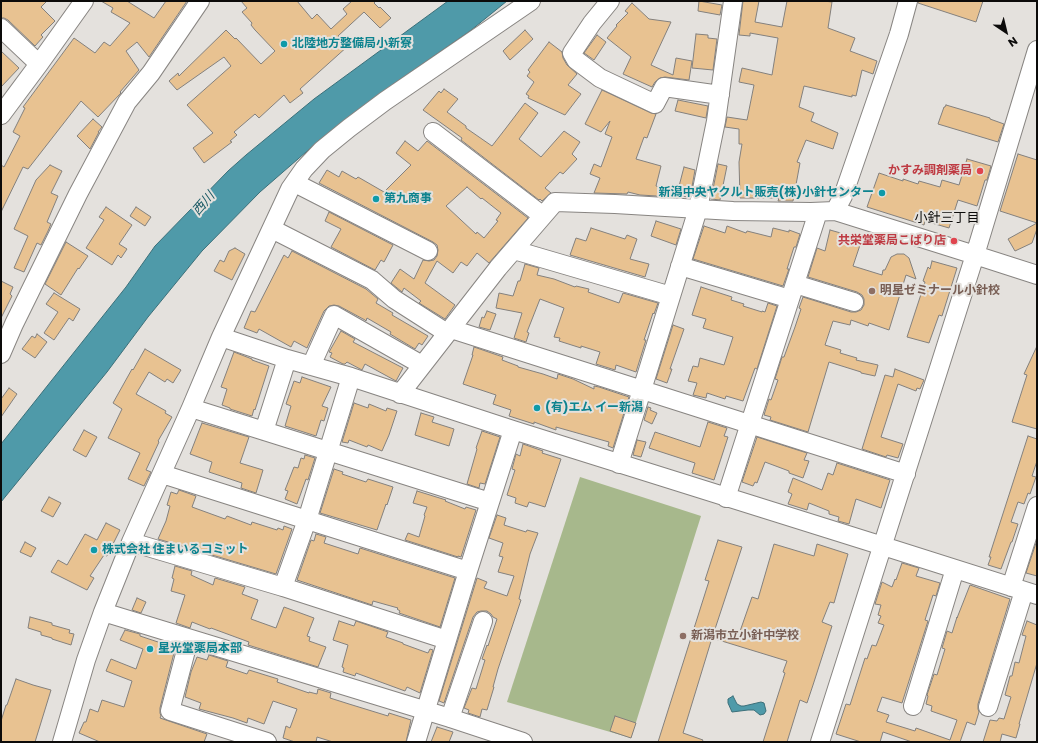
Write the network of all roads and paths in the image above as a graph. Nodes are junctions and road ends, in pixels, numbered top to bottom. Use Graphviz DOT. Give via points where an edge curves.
graph roads {
  1 [pos="84,1"];
  2 [pos="200,1"];
  3 [pos="531,1"];
  4 [pos="610,1"];
  5 [pos="733,1"];
  6 [pos="908,1"];
  7 [pos="1,28"];
  8 [pos="1037,50"];
  9 [pos="40,64"];
  10 [pos="720,95"];
  11 [pos="1,114"];
  12 [pos="433,132"];
  13 [pos="295,183"];
  14 [pos="698,209"];
  15 [pos="827,211"];
  16 [pos="543,216"];
  17 [pos="272,229"];
  18 [pos="514,250"];
  19 [pos="428,251"];
  20 [pos="975,254"];
  21 [pos="680,266"];
  22 [pos="1037,275"];
  23 [pos="793,291"];
  24 [pos="671,296"];
  25 [pos="854,302"];
  26 [pos="449,331"];
  27 [pos="221,337"];
  28 [pos="1,354"];
  29 [pos="287,359"];
  30 [pos="422,365"];
  31 [pos="311,366"];
  32 [pos="351,377"];
  33 [pos="642,390"];
  34 [pos="400,394"];
  35 [pos="191,408"];
  36 [pos="750,424"];
  37 [pos="513,430"];
  38 [pos="264,431"];
  39 [pos="328,451"];
  40 [pos="618,464"];
  41 [pos="162,474"];
  42 [pos="906,474"];
  43 [pos="726,498"];
  44 [pos="490,502"];
  45 [pos="1037,506"];
  46 [pos="307,520"];
  47 [pos="131,542"];
  48 [pos="882,546"];
  49 [pos="955,569"];
  50 [pos="468,571"];
  51 [pos="283,587"];
  52 [pos="1024,591"];
  53 [pos="103,612"];
  54 [pos="483,621"];
  55 [pos="189,639"];
  56 [pos="447,640"];
  57 [pos="913,706"];
  58 [pos="988,708"];
  59 [pos="426,711"];
  60 [pos="450,718"];
  61 [pos="505,739"];
  62 [pos="62,742"];
  63 [pos="266,742"];
  64 [pos="416,742"];
  65 [pos="523,742"];
  66 [pos="820,742"];
  1 -- 9 [label="street"];
  2 -- 28 [label="street" via="151,73 127,102 78,194"];
  3 -- 13 [label="street" via="349,128 322,150"];
  4 -- 10 [label="street" via="572,53 576,60 600,78 655,104 664,87"];
  5 -- 10 [label="street"];
  6 -- 15 [label="street" via="843,196"];
  7 -- 9 [label="street"];
  8 -- 20 [label="street"];
  9 -- 11 [label="street"];
  10 -- 14 [label="street"];
  12 -- 16 [label="street"];
  13 -- 17 [label="street"];
  13 -- 19 [label="street"];
  14 -- 15 [label="street"];
  14 -- 16 [label="street" via="556,202"];
  14 -- 21 [label="street"];
  15 -- 20 [label="street"];
  15 -- 23 [label="street"];
  16 -- 18 [label="street"];
  17 -- 26 [label="street" via="372,280 394,299"];
  17 -- 27 [label="street"];
  18 -- 24 [label="street"];
  18 -- 26 [label="street"];
  20 -- 22 [label="street"];
  20 -- 42 [label="street"];
  21 -- 23 [label="street"];
  21 -- 24 [label="street"];
  23 -- 25 [label="street"];
  23 -- 36 [label="street"];
  24 -- 33 [label="street"];
  26 -- 30 [label="street"];
  26 -- 33 [label="street"];
  27 -- 29 [label="street"];
  27 -- 35 [label="street"];
  29 -- 31 [label="street"];
  29 -- 38 [label="street"];
  30 -- 31 [label="street" via="334,315"];
  30 -- 34 [label="street"];
  31 -- 32 [label="street"];
  32 -- 34 [label="street"];
  32 -- 39 [label="street"];
  33 -- 36 [label="street"];
  33 -- 40 [label="street"];
  34 -- 37 [label="street"];
  35 -- 38 [label="street"];
  35 -- 41 [label="street"];
  36 -- 42 [label="street"];
  36 -- 43 [label="street"];
  37 -- 40 [label="street"];
  37 -- 44 [label="street"];
  38 -- 39 [label="street"];
  39 -- 44 [label="street"];
  39 -- 46 [label="street"];
  40 -- 43 [label="street"];
  41 -- 46 [label="street"];
  41 -- 47 [label="street"];
  42 -- 48 [label="street"];
  43 -- 48 [label="street"];
  44 -- 50 [label="street"];
  45 -- 52 [label="street"];
  46 -- 50 [label="street"];
  46 -- 51 [label="street"];
  47 -- 51 [label="street"];
  47 -- 53 [label="street"];
  48 -- 49 [label="street"];
  48 -- 66 [label="street"];
  49 -- 52 [label="street"];
  49 -- 57 [label="street"];
  50 -- 56 [label="street"];
  51 -- 56 [label="street"];
  52 -- 58 [label="street"];
  53 -- 55 [label="street"];
  53 -- 62 [label="street"];
  54 -- 60 [label="street"];
  55 -- 59 [label="street"];
  55 -- 63 [label="street" via="170,711"];
  56 -- 59 [label="street"];
  59 -- 60 [label="street"];
  59 -- 64 [label="street"];
  60 -- 61 [label="street"];
  61 -- 65 [label="street"];
}
